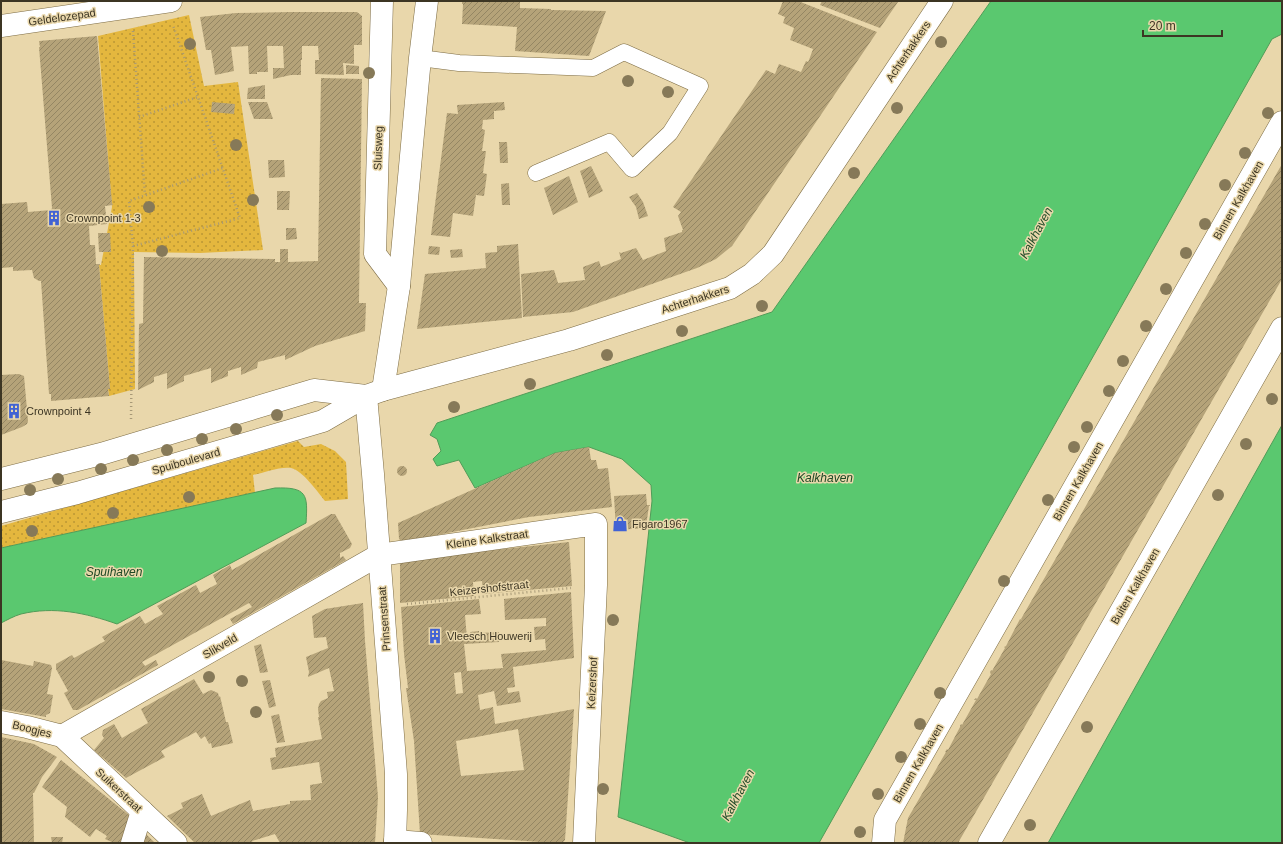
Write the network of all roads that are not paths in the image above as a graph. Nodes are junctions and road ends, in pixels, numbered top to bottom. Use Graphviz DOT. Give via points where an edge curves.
graph roads {
  1 [pos="168,1"];
  2 [pos="382,1"];
  3 [pos="427,1"];
  4 [pos="942,1"];
  5 [pos="1,26"];
  6 [pos="420,58"];
  7 [pos="1282,122"];
  8 [pos="536,173"];
  9 [pos="399,286"];
  10 [pos="1282,328"];
  11 [pos="375,393"];
  12 [pos="1,479"];
  13 [pos="1,512"];
  14 [pos="596,524"];
  15 [pos="379,555"];
  16 [pos="1,722"];
  17 [pos="62,736"];
  18 [pos="142,811"];
  19 [pos="395,842"];
  20 [pos="132,843"];
  21 [pos="176,843"];
  22 [pos="422,843"];
  23 [pos="584,843"];
  24 [pos="883,843"];
  25 [pos="989,843"];
  1 -- 5 [label="street, Geldelozepad"];
  2 -- 9 [label="street, Sluisweg" via="375,254"];
  3 -- 6 [label="street"];
  4 -- 11 [label="street, Achterhakkers" via="773,254 752,274 730,288 569,340"];
  6 -- 8 [label="lane" via="459,63 593,68 624,52 700,86 670,133 632,169 609,142"];
  6 -- 9 [label="street"];
  7 -- 24 [label="street, Binnen Kalkhaven" via="885,820"];
  9 -- 11 [label="street"];
  10 -- 25 [label="street, Buiten Kalkhaven"];
  11 -- 12 [label="street" via="314,390 101,454"];
  11 -- 13 [label="street, Spuiboulevard" via="323,421 77,493"];
  11 -- 15 [label="street, Prinsenstraat" via="373,474"];
  14 -- 15 [label="street, Kleine Kalkstraat"];
  14 -- 23 [label="street, Keizershof" via="596,586"];
  15 -- 17 [label="street, Slikveld"];
  15 -- 19 [label="street, Prinsenstraat" via="396,774"];
  16 -- 17 [label="street, Boogjes"];
  17 -- 18 [label="street, Suikerstraat"];
  18 -- 20 [label="street"];
  18 -- 21 [label="street, Suikerstraat"];
  19 -- 22 [label="street"];
}
